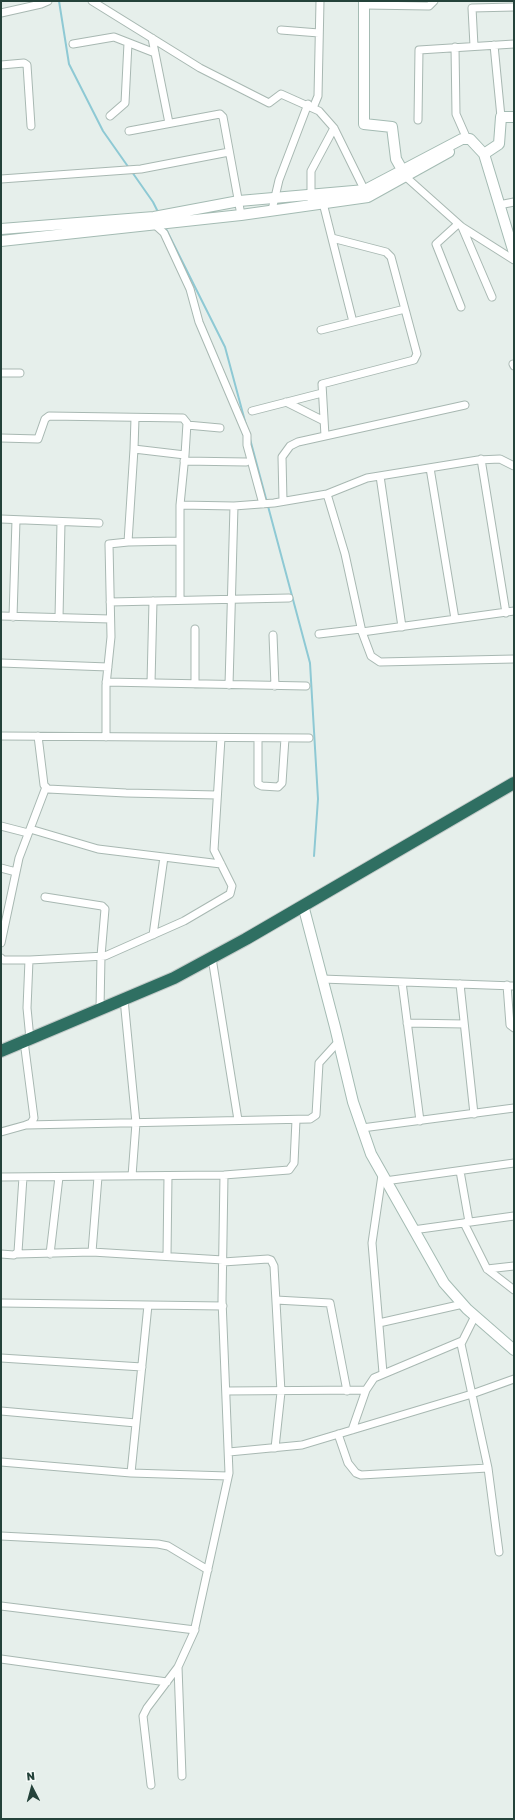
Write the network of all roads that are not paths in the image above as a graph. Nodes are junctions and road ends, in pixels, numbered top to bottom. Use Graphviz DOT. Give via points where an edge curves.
graph roads {
  1 [pos="48,1"];
  2 [pos="92,1"];
  3 [pos="320,1"];
  4 [pos="434,1"];
  5 [pos="364,3"];
  6 [pos="394,3"];
  7 [pos="514,6"];
  8 [pos="1,13"];
  9 [pos="281,30"];
  10 [pos="319,33"];
  11 [pos="152,38"];
  12 [pos="128,42"];
  13 [pos="73,44"];
  14 [pos="514,44"];
  15 [pos="494,45"];
  16 [pos="474,46"];
  17 [pos="455,47"];
  18 [pos="155,53"];
  19 [pos="1,65"];
  20 [pos="314,103"];
  21 [pos="110,116"];
  22 [pos="501,117"];
  23 [pos="514,117"];
  24 [pos="418,120"];
  25 [pos="169,123"];
  26 [pos="31,126"];
  27 [pos="334,128"];
  28 [pos="129,131"];
  29 [pos="469,139"];
  30 [pos="229,152"];
  31 [pos="484,154"];
  32 [pos="404,173"];
  33 [pos="1,179"];
  34 [pos="373,190"];
  35 [pos="311,194"];
  36 [pos="339,196"];
  37 [pos="275,198"];
  38 [pos="239,201"];
  39 [pos="514,202"];
  40 [pos="323,203"];
  41 [pos="499,204"];
  42 [pos="311,205"];
  43 [pos="272,210"];
  44 [pos="241,215"];
  45 [pos="173,218"];
  46 [pos="155,222"];
  47 [pos="111,225"];
  48 [pos="460,225"];
  49 [pos="1,229"];
  50 [pos="332,238"];
  51 [pos="1,241"];
  52 [pos="514,253"];
  53 [pos="514,260"];
  54 [pos="492,296"];
  55 [pos="461,306"];
  56 [pos="405,309"];
  57 [pos="353,322"];
  58 [pos="321,330"];
  59 [pos="1,373"];
  60 [pos="20,373"];
  61 [pos="322,393"];
  62 [pos="286,402"];
  63 [pos="465,404"];
  64 [pos="252,411"];
  65 [pos="135,418"];
  66 [pos="324,421"];
  67 [pos="187,425"];
  68 [pos="220,428"];
  69 [pos="325,436"];
  70 [pos="1,438"];
  71 [pos="134,449"];
  72 [pos="184,458"];
  73 [pos="482,459"];
  74 [pos="246,462"];
  75 [pos="513,466"];
  76 [pos="430,468"];
  77 [pos="380,476"];
  78 [pos="327,494"];
  79 [pos="283,501"];
  80 [pos="268,503"];
  81 [pos="180,505"];
  82 [pos="234,506"];
  83 [pos="1,519"];
  84 [pos="16,520"];
  85 [pos="61,522"];
  86 [pos="98,523"];
  87 [pos="180,541"];
  88 [pos="128,542"];
  89 [pos="289,598"];
  90 [pos="231,599"];
  91 [pos="180,600"];
  92 [pos="153,601"];
  93 [pos="110,602"];
  94 [pos="514,611"];
  95 [pos="506,613"];
  96 [pos="1,616"];
  97 [pos="13,617"];
  98 [pos="59,618"];
  99 [pos="110,619"];
  100 [pos="455,619"];
  101 [pos="402,627"];
  102 [pos="195,629"];
  103 [pos="362,631"];
  104 [pos="319,634"];
  105 [pos="273,635"];
  106 [pos="514,659"];
  107 [pos="1,663"];
  108 [pos="108,667"];
  109 [pos="106,682"];
  110 [pos="151,683"];
  111 [pos="195,684"];
  112 [pos="229,685"];
  113 [pos="275,686"];
  114 [pos="306,686"];
  115 [pos="1,736"];
  116 [pos="38,736"];
  117 [pos="106,736"];
  118 [pos="221,738"];
  119 [pos="258,738"];
  120 [pos="285,738"];
  121 [pos="309,738"];
  122 [pos="514,783"];
  123 [pos="46,787"];
  124 [pos="217,795"];
  125 [pos="1,826"];
  126 [pos="29,831"];
  127 [pos="164,857"];
  128 [pos="221,864"];
  129 [pos="1,868"];
  130 [pos="16,872"];
  131 [pos="45,897"];
  132 [pos="302,905"];
  133 [pos="2,927"];
  134 [pos="153,934"];
  135 [pos="1,943"];
  136 [pos="101,956"];
  137 [pos="1,958"];
  138 [pos="212,958"];
  139 [pos="29,960"];
  140 [pos="322,979"];
  141 [pos="402,982"];
  142 [pos="460,984"];
  143 [pos="511,986"];
  144 [pos="124,999"];
  145 [pos="100,1009"];
  146 [pos="407,1024"];
  147 [pos="464,1024"];
  148 [pos="514,1028"];
  149 [pos="27,1040"];
  150 [pos="339,1041"];
  151 [pos="1,1051"];
  152 [pos="514,1108"];
  153 [pos="474,1114"];
  154 [pos="238,1120"];
  155 [pos="296,1120"];
  156 [pos="420,1121"];
  157 [pos="136,1123"];
  158 [pos="26,1125"];
  159 [pos="362,1128"];
  160 [pos="1,1132"];
  161 [pos="514,1163"];
  162 [pos="460,1171"];
  163 [pos="132,1176"];
  164 [pos="168,1176"];
  165 [pos="224,1176"];
  166 [pos="1,1177"];
  167 [pos="24,1177"];
  168 [pos="59,1177"];
  169 [pos="98,1177"];
  170 [pos="384,1178"];
  171 [pos="514,1216"];
  172 [pos="466,1223"];
  173 [pos="413,1230"];
  174 [pos="92,1252"];
  175 [pos="1,1254"];
  176 [pos="17,1254"];
  177 [pos="50,1254"];
  178 [pos="167,1256"];
  179 [pos="223,1261"];
  180 [pos="514,1266"];
  181 [pos="487,1269"];
  182 [pos="514,1290"];
  183 [pos="276,1300"];
  184 [pos="1,1303"];
  185 [pos="463,1304"];
  186 [pos="148,1305"];
  187 [pos="222,1306"];
  188 [pos="475,1316"];
  189 [pos="379,1323"];
  190 [pos="462,1341"];
  191 [pos="514,1350"];
  192 [pos="1,1358"];
  193 [pos="142,1367"];
  194 [pos="383,1373"];
  195 [pos="514,1379"];
  196 [pos="366,1390"];
  197 [pos="226,1391"];
  198 [pos="347,1391"];
  199 [pos="281,1392"];
  200 [pos="472,1394"];
  201 [pos="1,1410"];
  202 [pos="136,1423"];
  203 [pos="352,1430"];
  204 [pos="338,1434"];
  205 [pos="275,1448"];
  206 [pos="229,1452"];
  207 [pos="1,1462"];
  208 [pos="488,1468"];
  209 [pos="132,1473"];
  210 [pos="228,1476"];
  211 [pos="1,1536"];
  212 [pos="499,1552"];
  213 [pos="208,1570"];
  214 [pos="1,1606"];
  215 [pos="195,1630"];
  216 [pos="1,1659"];
  217 [pos="178,1667"];
  218 [pos="167,1682"];
  219 [pos="182,1776"];
  220 [pos="151,1785"];
  1 -- 8 [label="street"];
  2 -- 11 [label="street"];
  3 -- 10 [label="street"];
  4 -- 6 [label="street" via="429,6"];
  5 -- 6 [label="street"];
  5 -- 32 [label="street" via="364,124 392,128 396,159"];
  7 -- 16 [label="street" via="472,8"];
  9 -- 10 [label="street"];
  10 -- 20 [label="street"];
  11 -- 18 [label="street"];
  11 -- 20 [label="street" via="200,68 270,103 281,94"];
  12 -- 13 [label="street" via="111,37"];
  12 -- 18 [label="street"];
  12 -- 21 [label="street" via="125,103"];
  14 -- 15 [label="street"];
  15 -- 16 [label="street"];
  15 -- 22 [label="street"];
  16 -- 17 [label="street"];
  17 -- 24 [label="street" via="421,49 418,52"];
  17 -- 29 [label="street" via="456,114"];
  18 -- 25 [label="street"];
  19 -- 26 [label="street" via="27,65"];
  20 -- 27 [label="street"];
  20 -- 37 [label="street" via="280,176"];
  22 -- 23 [label="street"];
  22 -- 31 [label="street" via="499,144"];
  25 -- 28 [label="street"];
  25 -- 30 [label="street" via="220,114"];
  27 -- 34 [label="street"];
  27 -- 35 [label="street" via="311,171"];
  29 -- 31 [label="street"];
  29 -- 32 [label="street"];
  30 -- 33 [label="street" via="139,169"];
  30 -- 38 [label="street"];
  31 -- 41 [label="street"];
  32 -- 34 [label="street"];
  32 -- 48 [label="street"];
  34 -- 36 [label="street"];
  35 -- 36 [label="street"];
  35 -- 37 [label="street"];
  35 -- 42 [label="street"];
  36 -- 40 [label="street"];
  37 -- 38 [label="street"];
  37 -- 43 [label="street"];
  38 -- 44 [label="street"];
  38 -- 45 [label="street"];
  39 -- 41 [label="street"];
  40 -- 42 [label="street"];
  40 -- 50 [label="street"];
  41 -- 52 [label="street"];
  42 -- 43 [label="street"];
  43 -- 44 [label="street"];
  44 -- 45 [label="street"];
  45 -- 46 [label="street"];
  46 -- 47 [label="street"];
  46 -- 80 [label="street" via="164,233 190,288 200,322 247,434 247,444"];
  47 -- 49 [label="street"];
  47 -- 51 [label="street"];
  48 -- 53 [label="street"];
  48 -- 54 [label="street"];
  48 -- 55 [label="street" via="436,244"];
  50 -- 56 [label="street" via="388,254"];
  50 -- 57 [label="street"];
  56 -- 57 [label="street"];
  56 -- 61 [label="street" via="417,354 414,360 325,382 321,386"];
  57 -- 58 [label="street"];
  59 -- 60 [label="street"];
  61 -- 62 [label="street"];
  61 -- 66 [label="street"];
  62 -- 64 [label="street"];
  62 -- 66 [label="street"];
  63 -- 69 [label="street"];
  65 -- 67 [label="street" via="183,418"];
  65 -- 70 [label="street" via="49,416 45,419 38,439"];
  65 -- 71 [label="street"];
  66 -- 69 [label="street"];
  67 -- 68 [label="street"];
  67 -- 72 [label="street"];
  69 -- 79 [label="street" via="298,442 285,452 281,462"];
  71 -- 72 [label="street"];
  71 -- 88 [label="street"];
  72 -- 74 [label="street"];
  72 -- 81 [label="street"];
  73 -- 75 [label="street" via="502,459"];
  73 -- 76 [label="street"];
  73 -- 95 [label="street"];
  76 -- 77 [label="street"];
  76 -- 100 [label="street"];
  77 -- 78 [label="street" via="364,479"];
  77 -- 101 [label="street"];
  78 -- 79 [label="street"];
  78 -- 103 [label="street" via="345,554"];
  79 -- 80 [label="street"];
  80 -- 82 [label="street"];
  81 -- 82 [label="street"];
  81 -- 87 [label="street"];
  82 -- 90 [label="street"];
  83 -- 84 [label="street"];
  84 -- 85 [label="street"];
  84 -- 97 [label="street"];
  85 -- 86 [label="street"];
  85 -- 98 [label="street"];
  87 -- 88 [label="street"];
  87 -- 91 [label="street"];
  88 -- 93 [label="street" via="109,544"];
  89 -- 90 [label="street"];
  90 -- 91 [label="street"];
  90 -- 112 [label="street"];
  91 -- 92 [label="street"];
  92 -- 93 [label="street"];
  92 -- 110 [label="street"];
  93 -- 99 [label="street"];
  94 -- 95 [label="street"];
  95 -- 100 [label="street"];
  96 -- 97 [label="street"];
  97 -- 98 [label="street"];
  98 -- 99 [label="street"];
  99 -- 108 [label="street"];
  100 -- 101 [label="street"];
  101 -- 103 [label="street"];
  102 -- 111 [label="street"];
  103 -- 104 [label="street"];
  103 -- 106 [label="street" via="371,656 380,662"];
  105 -- 113 [label="street"];
  107 -- 108 [label="street"];
  108 -- 109 [label="street"];
  109 -- 110 [label="street"];
  109 -- 117 [label="street"];
  110 -- 111 [label="street"];
  111 -- 112 [label="street"];
  112 -- 113 [label="street"];
  113 -- 114 [label="street"];
  115 -- 116 [label="street"];
  116 -- 117 [label="street"];
  116 -- 123 [label="street"];
  117 -- 118 [label="street"];
  118 -- 119 [label="street"];
  118 -- 124 [label="street"];
  119 -- 120 [label="street"];
  119 -- 120 [label="street" via="258,784 278,787 282,783"];
  120 -- 121 [label="street"];
  122 -- 132 [label="highway"];
  123 -- 124 [label="street" via="126,793"];
  123 -- 126 [label="street"];
  124 -- 128 [label="street" via="214,850"];
  125 -- 126 [label="street"];
  126 -- 127 [label="street" via="98,850"];
  126 -- 130 [label="street"];
  127 -- 128 [label="street"];
  127 -- 134 [label="street"];
  128 -- 134 [label="street" via="232,886 230,894 184,921"];
  129 -- 130 [label="street"];
  130 -- 133 [label="street"];
  131 -- 136 [label="street" via="104,907 106,911"];
  132 -- 138 [label="highway"];
  132 -- 140 [label="street"];
  133 -- 135 [label="street"];
  134 -- 136 [label="street"];
  136 -- 139 [label="street"];
  136 -- 145 [label="street"];
  137 -- 139 [label="street"];
  138 -- 144 [label="highway" via="174,978"];
  138 -- 154 [label="street"];
  139 -- 149 [label="street"];
  140 -- 141 [label="street"];
  140 -- 150 [label="street"];
  141 -- 142 [label="street"];
  141 -- 146 [label="street"];
  142 -- 143 [label="street"];
  142 -- 147 [label="street"];
  143 -- 148 [label="street" via="510,1025"];
  144 -- 145 [label="highway"];
  144 -- 157 [label="street"];
  145 -- 149 [label="highway"];
  146 -- 147 [label="street"];
  146 -- 156 [label="street"];
  147 -- 153 [label="street"];
  149 -- 151 [label="highway"];
  149 -- 158 [label="street" via="34,1118"];
  150 -- 155 [label="street" via="319,1063 316,1115 310,1119"];
  150 -- 159 [label="street" via="353,1102"];
  152 -- 153 [label="street"];
  153 -- 156 [label="street"];
  154 -- 155 [label="street"];
  154 -- 157 [label="street"];
  155 -- 165 [label="street" via="292,1169"];
  156 -- 159 [label="street"];
  157 -- 158 [label="street"];
  157 -- 163 [label="street"];
  158 -- 160 [label="street"];
  159 -- 170 [label="street" via="371,1154"];
  161 -- 162 [label="street"];
  162 -- 170 [label="street"];
  162 -- 172 [label="street"];
  163 -- 164 [label="street"];
  163 -- 169 [label="street"];
  164 -- 165 [label="street"];
  164 -- 178 [label="street"];
  165 -- 179 [label="street"];
  166 -- 167 [label="street"];
  167 -- 168 [label="street"];
  167 -- 176 [label="street"];
  168 -- 169 [label="street"];
  168 -- 177 [label="street"];
  169 -- 174 [label="street"];
  170 -- 173 [label="street"];
  170 -- 189 [label="street" via="372,1243"];
  171 -- 172 [label="street"];
  172 -- 173 [label="street"];
  172 -- 181 [label="street"];
  173 -- 185 [label="street" via="444,1283"];
  174 -- 177 [label="street"];
  174 -- 178 [label="street"];
  175 -- 176 [label="street"];
  176 -- 177 [label="street"];
  178 -- 179 [label="street"];
  179 -- 183 [label="street" via="271,1260 274,1266"];
  179 -- 187 [label="street"];
  180 -- 181 [label="street"];
  181 -- 182 [label="street"];
  183 -- 198 [label="street" via="330,1303"];
  183 -- 199 [label="street"];
  184 -- 186 [label="street"];
  185 -- 188 [label="street"];
  185 -- 189 [label="street"];
  186 -- 187 [label="street"];
  186 -- 193 [label="street"];
  187 -- 197 [label="street"];
  188 -- 190 [label="street"];
  188 -- 191 [label="street"];
  189 -- 194 [label="street"];
  190 -- 194 [label="street"];
  190 -- 200 [label="street"];
  192 -- 193 [label="street"];
  193 -- 202 [label="street"];
  194 -- 196 [label="street" via="374,1378"];
  195 -- 200 [label="street"];
  196 -- 198 [label="street"];
  196 -- 203 [label="street"];
  197 -- 199 [label="street"];
  197 -- 206 [label="street"];
  198 -- 199 [label="street"];
  199 -- 205 [label="street"];
  200 -- 203 [label="street"];
  200 -- 208 [label="street"];
  201 -- 202 [label="street"];
  202 -- 209 [label="street"];
  203 -- 204 [label="street"];
  204 -- 205 [label="street" via="302,1445"];
  204 -- 208 [label="street" via="348,1463 361,1475"];
  205 -- 206 [label="street"];
  206 -- 210 [label="street"];
  207 -- 209 [label="street"];
  208 -- 212 [label="street"];
  209 -- 210 [label="street"];
  210 -- 213 [label="street"];
  211 -- 213 [label="street" via="158,1544 168,1546"];
  213 -- 215 [label="street"];
  214 -- 215 [label="street"];
  215 -- 217 [label="street"];
  216 -- 218 [label="street"];
  217 -- 218 [label="street"];
  217 -- 219 [label="street"];
  218 -- 220 [label="street" via="143,1716"];
}
